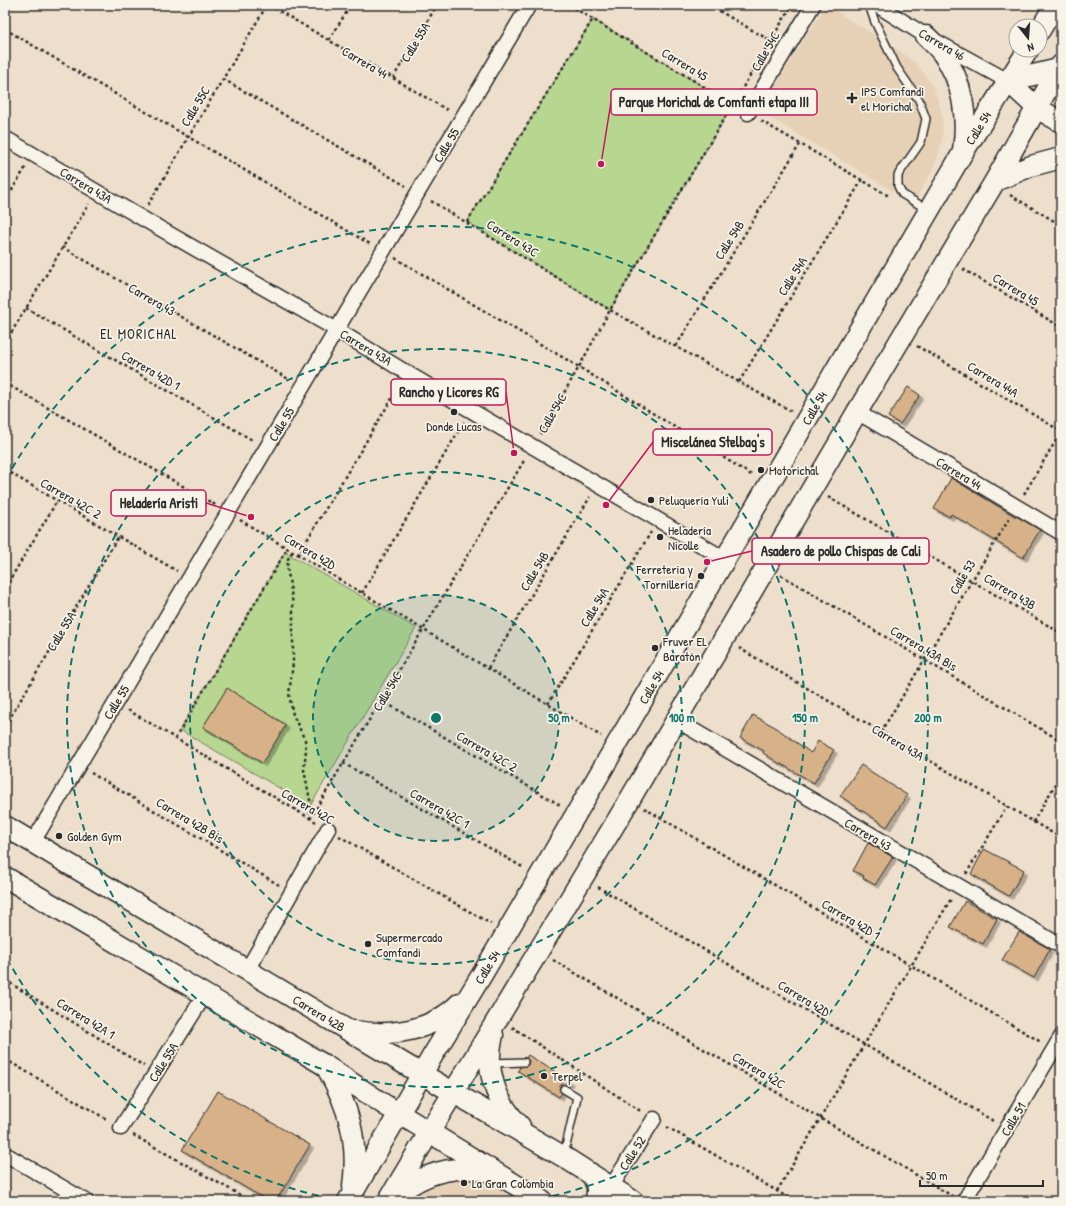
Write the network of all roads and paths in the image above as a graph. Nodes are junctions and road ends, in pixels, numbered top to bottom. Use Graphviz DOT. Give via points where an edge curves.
graph roads {
  1 [pos="268,5"];
  2 [pos="350,5"];
  3 [pos="437,5"];
  4 [pos="529,5"];
  5 [pos="569,5"];
  6 [pos="709,5"];
  7 [pos="792,5"];
  8 [pos="813,5"];
  9 [pos="869,5"];
  10 [pos="877,5"];
  11 [pos="1055,5"];
  12 [pos="1047,18"];
  13 [pos="592,19"];
  14 [pos="926,36"];
  15 [pos="329,40"];
  16 [pos="771,41"];
  17 [pos="1023,58"];
  18 [pos="1060,68"];
  19 [pos="393,78"];
  20 [pos="223,79"];
  21 [pos="1008,81"];
  22 [pos="733,105"];
  23 [pos="1037,108"];
  24 [pos="748,113"];
  25 [pos="462,118"];
  26 [pos="1061,122"];
  27 [pos="5,138"];
  28 [pos="800,144"];
  29 [pos="33,154"];
  30 [pos="962,154"];
  31 [pos="1061,158"];
  32 [pos="862,180"];
  33 [pos="1000,187"];
  34 [pos="96,191"];
  35 [pos="418,193"];
  36 [pos="893,198"];
  37 [pos="5,202"];
  38 [pos="929,211"];
  39 [pos="140,217"];
  40 [pos="468,222"];
  41 [pos="1061,225"];
  42 [pos="62,247"];
  43 [pos="961,268"];
  44 [pos="26,308"];
  45 [pos="610,310"];
  46 [pos="1061,327"];
  47 [pos="337,330"];
  48 [pos="5,343"];
  49 [pos="914,345"];
  50 [pos="676,346"];
  51 [pos="407,372"];
  52 [pos="738,382"];
  53 [pos="5,383"];
  54 [pos="303,387"];
  55 [pos="471,410"];
  56 [pos="793,412"];
  57 [pos="856,412"];
  58 [pos="1061,432"];
  59 [pos="533,446"];
  60 [pos="266,449"];
  61 [pos="5,470"];
  62 [pos="598,484"];
  63 [pos="824,495"];
  64 [pos="57,501"];
  65 [pos="1016,506"];
  66 [pos="228,512"];
  67 [pos="658,520"];
  68 [pos="1061,533"];
  69 [pos="118,537"];
  70 [pos="287,549"];
  71 [pos="292,552"];
  72 [pos="298,556"];
  73 [pos="725,559"];
  74 [pos="777,573"];
  75 [pos="190,578"];
  76 [pos="972,580"];
  77 [pos="5,588"];
  78 [pos="362,593"];
  79 [pos="423,630"];
  80 [pos="1061,633"];
  81 [pos="734,645"];
  82 [pos="924,660"];
  83 [pos="488,668"];
  84 [pos="381,700"];
  85 [pos="116,703"];
  86 [pos="548,704"];
  87 [pos="676,720"];
  88 [pos="5,726"];
  89 [pos="881,732"];
  90 [pos="603,737"];
  91 [pos="174,739"];
  92 [pos="1061,741"];
  93 [pos="343,763"];
  94 [pos="79,766"];
  95 [pos="1061,775"];
  96 [pos="639,804"];
  97 [pos="562,806"];
  98 [pos="1007,806"];
  99 [pos="310,819"];
  100 [pos="1033,822"];
  101 [pos="5,826"];
  102 [pos="328,829"];
  103 [pos="1061,838"];
  104 [pos="34,842"];
  105 [pos="527,870"];
  106 [pos="6,880"];
  107 [pos="591,883"];
  108 [pos="959,887"];
  109 [pos="292,892"];
  110 [pos="492,925"];
  111 [pos="1061,946"];
  112 [pos="548,957"];
  113 [pos="911,966"];
  114 [pos="247,970"];
  115 [pos="483,973"];
  116 [pos="5,980"];
  117 [pos="204,996"];
  118 [pos="498,1019"];
  119 [pos="347,1030"];
  120 [pos="1061,1037"];
  121 [pos="864,1045"];
  122 [pos="1054,1050"];
  123 [pos="524,1062"];
  124 [pos="490,1063"];
  125 [pos="326,1066"];
  126 [pos="156,1073"];
  127 [pos="422,1074"];
  128 [pos="564,1089"];
  129 [pos="454,1093"];
  130 [pos="399,1113"];
  131 [pos="820,1118"];
  132 [pos="654,1119"];
  133 [pos="121,1128"];
  134 [pos="1007,1129"];
  135 [pos="430,1132"];
  136 [pos="530,1138"];
  137 [pos="5,1154"];
  138 [pos="564,1157"];
  139 [pos="590,1173"];
  140 [pos="500,1174"];
  141 [pos="611,1187"];
  142 [pos="777,1191"];
  143 [pos="350,1198"];
  144 [pos="959,1199"];
  145 [pos="86,1201"];
  146 [pos="389,1201"];
  147 [pos="542,1201"];
  148 [pos="595,1201"];
  149 [pos="633,1201"];
  1 -- 15 [label="path, Carrera 44"];
  1 -- 20 [label="path, Calle 55C"];
  2 -- 15 [label="path"];
  3 -- 19 [label="path, Calle 55A"];
  4 -- 25 [label="street, Calle 55"];
  5 -- 13 [label="path, Carrera 45"];
  6 -- 16 [label="path"];
  7 -- 16 [label="path, Calle 54C"];
  8 -- 24 [label="street, Calle 54C"];
  9 -- 38 [label="lane" via="897,68 919,100 926,119 921,142 898,175 898,186 902,194"];
  10 -- 14 [label="street, Carrera 46"];
  11 -- 12 [label="main road"];
  13 -- 22 [label="path, Carrera 45"];
  13 -- 40 [label="path"];
  14 -- 21 [label="street, Carrera 46"];
  14 -- 30 [label="main road" via="946,59 963,98 966,123"];
  15 -- 19 [label="path, Carrera 44"];
  16 -- 22 [label="path, Calle 54C"];
  17 -- 21 [label="main road, Calle 54"];
  18 -- 21 [label="main road"];
  18 -- 23 [label="main road"];
  19 -- 25 [label="path, Carrera 44"];
  20 -- 35 [label="path, Carrera 43C"];
  20 -- 39 [label="path, Calle 55C"];
  21 -- 23 [label="main road, Carrera 46"];
  21 -- 30 [label="main road, Calle 54"];
  22 -- 24 [label="path, Carrera 45"];
  22 -- 45 [label="path, Calle 54C"];
  23 -- 26 [label="main road, Carrera 46"];
  23 -- 33 [label="main road"];
  24 -- 28 [label="path, Carrera 45"];
  25 -- 35 [label="street, Calle 55"];
  27 -- 29 [label="street, Carrera 43A"];
  28 -- 32 [label="path, Carrera 45"];
  28 -- 50 [label="path, Calle 54B"];
  29 -- 34 [label="street, Carrera 43A"];
  29 -- 37 [label="path"];
  30 -- 38 [label="main road, Calle 54"];
  31 -- 33 [label="main road" via="1031,166"];
  32 -- 36 [label="path, Carrera 45"];
  32 -- 52 [label="path, Calle 54A"];
  33 -- 41 [label="path"];
  33 -- 57 [label="main road"];
  34 -- 39 [label="street, Carrera 43A"];
  34 -- 42 [label="path"];
  35 -- 40 [label="path, Carrera 43C"];
  35 -- 47 [label="street, Calle 55"];
  38 -- 73 [label="main road, Calle 54"];
  39 -- 47 [label="street, Carrera 43A"];
  40 -- 45 [label="path, Carrera 43C"];
  42 -- 44 [label="path"];
  42 -- 54 [label="path, Carrera 43"];
  43 -- 46 [label="path, Carrera 45"];
  44 -- 48 [label="path"];
  44 -- 60 [label="path, Carrera 42D 1"];
  45 -- 50 [label="path, Carrera 43C"];
  45 -- 59 [label="path, Calle 54C"];
  47 -- 51 [label="street, Carrera 43A"];
  47 -- 54 [label="street, Calle 55"];
  49 -- 58 [label="path, Carrera 44A"];
  50 -- 52 [label="path, Carrera 43C"];
  51 -- 55 [label="street, Carrera 43A"];
  51 -- 72 [label="path"];
  52 -- 56 [label="path, Carrera 43C"];
  53 -- 66 [label="path, Carrera 42D"];
  54 -- 60 [label="street, Calle 55"];
  55 -- 59 [label="street, Carrera 43A"];
  55 -- 78 [label="path"];
  57 -- 65 [label="street, Carrera 44"];
  57 -- 87 [label="main road"];
  58 -- 65 [label="path, Calle 53"];
  59 -- 62 [label="street, Carrera 43A"];
  59 -- 79 [label="path, Calle 54C"];
  60 -- 66 [label="street, Calle 55"];
  61 -- 64 [label="path, Carrera 42C 2"];
  62 -- 67 [label="street, Carrera 43A"];
  62 -- 83 [label="path, Calle 54B"];
  63 -- 76 [label="path, Carrera 43B"];
  64 -- 69 [label="path, Carrera 42C 2"];
  64 -- 77 [label="path"];
  65 -- 68 [label="street, Carrera 44"];
  65 -- 76 [label="path, Calle 53"];
  66 -- 70 [label="path, Carrera 42D"];
  66 -- 75 [label="street, Calle 55"];
  67 -- 73 [label="street, Carrera 43A"];
  67 -- 86 [label="path, Calle 54A"];
  69 -- 75 [label="path, Carrera 42C 2"];
  69 -- 88 [label="path, Calle 55A"];
  70 -- 71 [label="path, Carrera 42D"];
  70 -- 91 [label="path"];
  71 -- 72 [label="path, Carrera 42D"];
  71 -- 99 [label="path" via="287,566 293,605 293,663 289,694 293,715 305,740 304,770 310,800"];
  72 -- 78 [label="path, Carrera 42D"];
  73 -- 115 [label="main road, Calle 54"];
  74 -- 82 [label="path, Carrera 43A Bis"];
  75 -- 85 [label="street, Calle 55"];
  76 -- 80 [label="path, Carrera 43B"];
  76 -- 82 [label="path, Calle 53"];
  78 -- 79 [label="path, Carrera 42D"];
  79 -- 83 [label="path, Carrera 42D"];
  79 -- 84 [label="path, Calle 54C"];
  81 -- 89 [label="path, Carrera 43A"];
  82 -- 89 [label="path, Calle 53"];
  82 -- 92 [label="path, Carrera 43A Bis"];
  83 -- 86 [label="path, Carrera 42D"];
  84 -- 93 [label="path, Calle 54C"];
  84 -- 97 [label="path, Carrera 42C 2"];
  85 -- 91 [label="path, Carrera 42C"];
  85 -- 94 [label="street, Calle 55"];
  86 -- 90 [label="path, Carrera 42D"];
  87 -- 108 [label="street, Carrera 43"];
  87 -- 118 [label="main road"];
  89 -- 98 [label="path, Carrera 43A"];
  91 -- 99 [label="path, Carrera 42C"];
  93 -- 99 [label="path, Calle 54C"];
  93 -- 105 [label="path, Carrera 42C 1"];
  94 -- 104 [label="street, Calle 55"];
  94 -- 109 [label="path, Carrera 42B Bis"];
  95 -- 100 [label="path"];
  96 -- 113 [label="path, Carrera 42D 1"];
  98 -- 100 [label="path, Carrera 43A"];
  98 -- 108 [label="path"];
  99 -- 102 [label="path, Carrera 42C"];
  100 -- 103 [label="path, Carrera 43A"];
  101 -- 104 [label="main road, Carrera 42B"];
  102 -- 109 [label="street"];
  102 -- 110 [label="path, Carrera 42C"];
  104 -- 114 [label="main road, Carrera 42B"];
  106 -- 117 [label="main road"];
  107 -- 121 [label="path, Carrera 42D"];
  108 -- 111 [label="street, Carrera 43"];
  108 -- 113 [label="path"];
  109 -- 114 [label="street"];
  112 -- 131 [label="path, Carrera 42C"];
  113 -- 121 [label="path"];
  113 -- 122 [label="path, Carrera 42D 1"];
  114 -- 119 [label="main road, Carrera 42B"];
  115 -- 119 [label="main road" via="471,992 455,1008 436,1021 415,1030 393,1034"];
  115 -- 127 [label="main road, Calle 54"];
  116 -- 126 [label="path, Carrera 42A 1"];
  117 -- 125 [label="main road"];
  117 -- 126 [label="street, Calle 55A"];
  118 -- 124 [label="main road" via="491,1040"];
  118 -- 129 [label="main road"];
  119 -- 127 [label="main road, Carrera 42B"];
  120 -- 122 [label="street, Calle 51"];
  121 -- 131 [label="path"];
  121 -- 134 [label="path, Carrera 42D"];
  122 -- 134 [label="street, Calle 51"];
  123 -- 124 [label="lane"];
  124 -- 136 [label="main road" via="499,1099"];
  125 -- 130 [label="main road"];
  125 -- 143 [label="main road" via="346,1106 352,1127 355,1171"];
  126 -- 133 [label="street, Calle 55A"];
  127 -- 129 [label="main road, Carrera 42B"];
  127 -- 130 [label="main road, Calle 54"];
  128 -- 138 [label="lane" via="577,1097"];
  129 -- 135 [label="main road"];
  129 -- 136 [label="main road, Carrera 42B"];
  130 -- 135 [label="main road"];
  130 -- 143 [label="main road, Calle 54"];
  131 -- 142 [label="path"];
  131 -- 144 [label="path, Carrera 42C"];
  132 -- 141 [label="street, Calle 52"];
  134 -- 144 [label="street, Calle 51"];
  135 -- 140 [label="main road"];
  135 -- 146 [label="main road"];
  136 -- 138 [label="main road, Carrera 42B"];
  137 -- 145 [label="street"];
  138 -- 139 [label="main road, Carrera 42B"];
  139 -- 141 [label="main road, Carrera 42B"];
  139 -- 148 [label="main road" via="597,1186"];
  140 -- 146 [label="main road" via="480,1169 441,1172 422,1178"];
  140 -- 147 [label="main road"];
  141 -- 149 [label="main road, Carrera 42B"];
}
